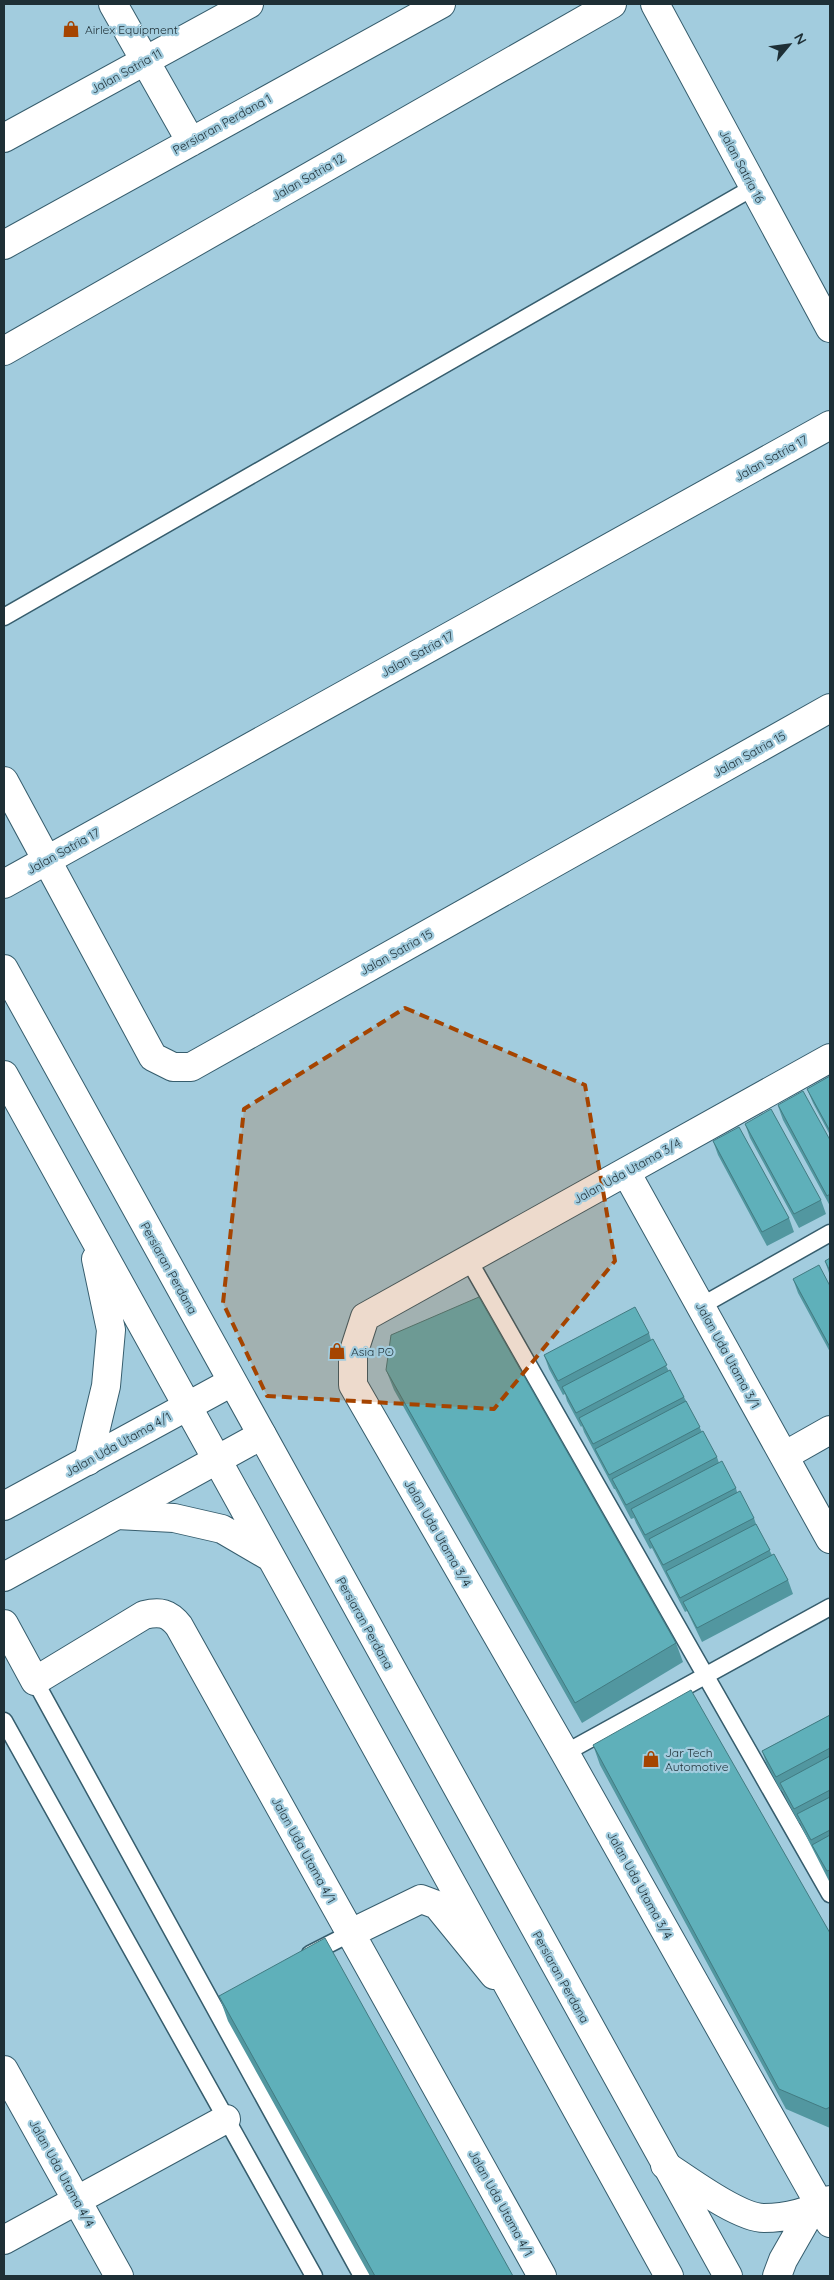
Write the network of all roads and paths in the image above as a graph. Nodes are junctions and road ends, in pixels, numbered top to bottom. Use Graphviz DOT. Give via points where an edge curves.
graph roads {
  1 [pos="113,4"];
  2 [pos="249,4"];
  3 [pos="440,4"];
  4 [pos="612,4"];
  5 [pos="655,4"];
  6 [pos="145,61"];
  7 [pos="4,138"];
  8 [pos="191,142"];
  9 [pos="754,187"];
  10 [pos="4,246"];
  11 [pos="830,328"];
  12 [pos="4,351"];
  13 [pos="830,425"];
  14 [pos="4,617"];
  15 [pos="830,708"];
  16 [pos="4,781"];
  17 [pos="47,860"];
  18 [pos="4,884"];
  19 [pos="4,969"];
  20 [pos="830,1058"];
  21 [pos="4,1075"];
  22 [pos="626,1172"];
  23 [pos="830,1232"];
  24 [pos="91,1233"];
  25 [pos="468,1260"];
  26 [pos="701,1306"];
  27 [pos="232,1382"];
  28 [pos="187,1406"];
  29 [pos="830,1430"];
  30 [pos="262,1435"];
  31 [pos="784,1456"];
  32 [pos="88,1460"];
  33 [pos="217,1460"];
  34 [pos="4,1506"];
  35 [pos="117,1515"];
  36 [pos="830,1539"];
  37 [pos="270,1556"];
  38 [pos="4,1577"];
  39 [pos="830,1606"];
  40 [pos="4,1624"];
  41 [pos="705,1676"];
  42 [pos="35,1681"];
  43 [pos="4,1721"];
  44 [pos="565,1753"];
  45 [pos="830,1894"];
  46 [pos="350,1933"];
  47 [pos="299,1960"];
  48 [pos="231,1997"];
  49 [pos="517,2003"];
  50 [pos="214,2006"];
  51 [pos="4,2070"];
  52 [pos="226,2119"];
  53 [pos="665,2165"];
  54 [pos="77,2201"];
  55 [pos="823,2210"];
  56 [pos="4,2240"];
  57 [pos="119,2276"];
  58 [pos="314,2276"];
  59 [pos="362,2276"];
  60 [pos="542,2276"];
  61 [pos="668,2276"];
  62 [pos="728,2276"];
  63 [pos="777,2276"];
  1 -- 6 [label="street"];
  2 -- 6 [label="street, Jalan Satria 11"];
  3 -- 8 [label="street, Persiaran Perdana 1"];
  4 -- 12 [label="street, Jalan Satria 12"];
  5 -- 9 [label="street, Jalan Satria 16"];
  6 -- 7 [label="street, Jalan Satria 11"];
  6 -- 8 [label="street"];
  8 -- 10 [label="street, Persiaran Perdana 1"];
  9 -- 11 [label="street, Jalan Satria 16"];
  9 -- 14 [label="lane"];
  13 -- 17 [label="street, Jalan Satria 17"];
  15 -- 17 [label="street, Jalan Satria 15" via="191,1067 173,1067 153,1057"];
  16 -- 17 [label="street"];
  17 -- 18 [label="street, Jalan Satria 17"];
  19 -- 27 [label="street, Persiaran Perdana"];
  20 -- 22 [label="street, Jalan Uda Utama 3/4"];
  21 -- 24 [label="street"];
  22 -- 25 [label="street, Jalan Uda Utama 3/4"];
  22 -- 26 [label="street, Jalan Uda Utama 3/1"];
  23 -- 26 [label="lane"];
  24 -- 28 [label="street"];
  24 -- 32 [label="street" via="111,1330 106,1386"];
  25 -- 41 [label="lane"];
  25 -- 44 [label="street, Jalan Uda Utama 3/4" via="365,1317 353,1354 353,1385"];
  26 -- 31 [label="street, Jalan Uda Utama 3/1"];
  27 -- 28 [label="street, Jalan Uda Utama 4/1"];
  27 -- 30 [label="street, Persiaran Perdana"];
  28 -- 32 [label="street, Jalan Uda Utama 4/1"];
  28 -- 33 [label="street"];
  29 -- 31 [label="street"];
  30 -- 33 [label="street"];
  30 -- 53 [label="street, Persiaran Perdana"];
  31 -- 36 [label="street, Jalan Uda Utama 3/1"];
  32 -- 34 [label="street, Jalan Uda Utama 4/1"];
  33 -- 35 [label="street"];
  33 -- 37 [label="street"];
  35 -- 37 [label="street" via="174,1518 222,1529"];
  35 -- 38 [label="street"];
  37 -- 49 [label="street"];
  39 -- 41 [label="lane"];
  40 -- 42 [label="street"];
  41 -- 44 [label="lane"];
  41 -- 45 [label="lane"];
  42 -- 46 [label="street, Jalan Uda Utama 4/1" via="144,1615 164,1613 173,1618"];
  42 -- 50 [label="lane"];
  43 -- 52 [label="lane"];
  44 -- 55 [label="street, Jalan Uda Utama 3/4"];
  46 -- 47 [label="lane"];
  46 -- 49 [label="street" via="421,1899 437,1905"];
  46 -- 60 [label="street, Jalan Uda Utama 4/1"];
  48 -- 50 [label="lane"];
  49 -- 61 [label="street"];
  50 -- 59 [label="lane"];
  51 -- 54 [label="street, Jalan Uda Utama 4/4"];
  52 -- 54 [label="street"];
  52 -- 58 [label="lane"];
  53 -- 55 [label="street" via="741,2212 763,2218"];
  53 -- 62 [label="street, Persiaran Perdana"];
  54 -- 56 [label="street"];
  54 -- 57 [label="street, Jalan Uda Utama 4/4"];
  55 -- 63 [label="street" via="783,2260"];
}
